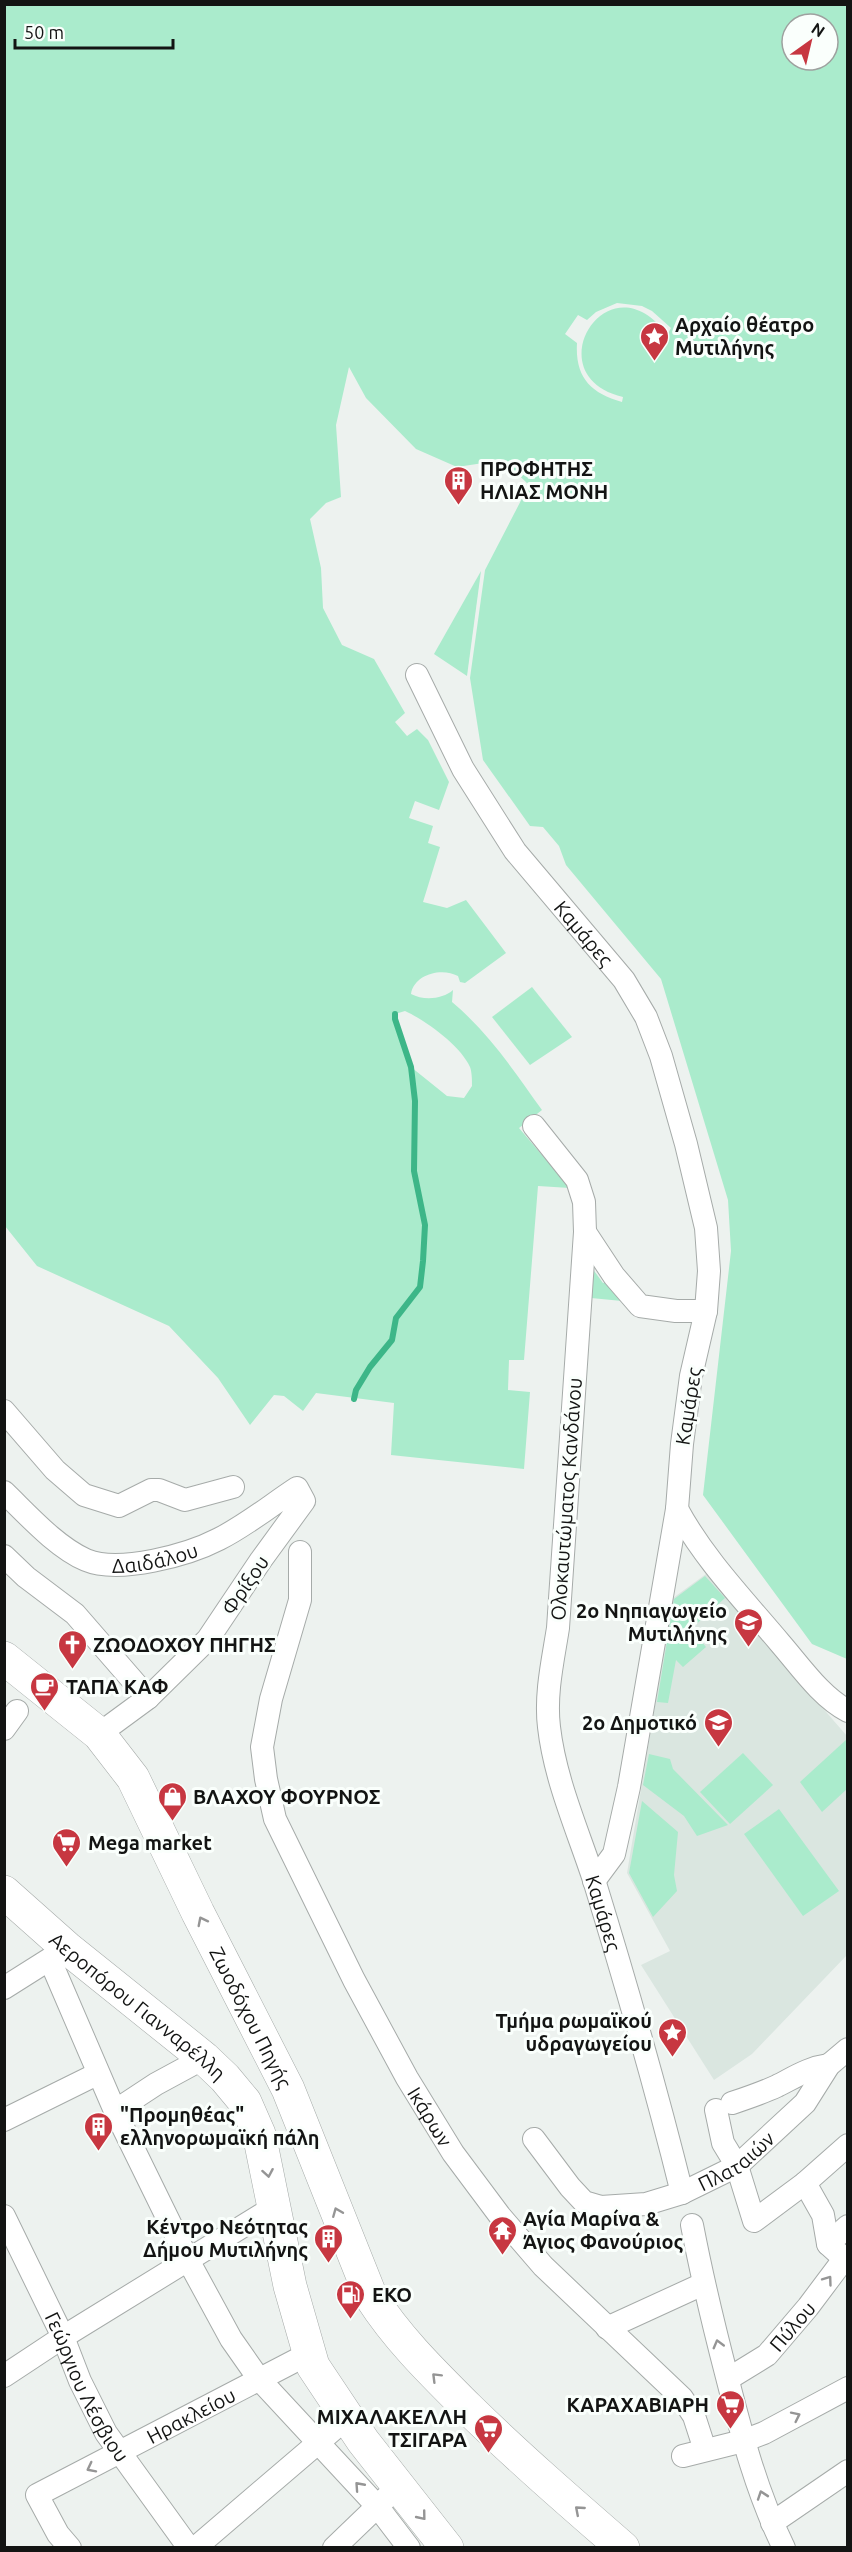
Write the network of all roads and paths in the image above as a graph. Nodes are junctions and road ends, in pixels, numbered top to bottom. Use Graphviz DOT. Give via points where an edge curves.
graph roads {
  1 [pos="417,675"];
  2 [pos="534,1126"];
  3 [pos="585,1232"];
  4 [pos="706,1311"];
  5 [pos="4,1411"];
  6 [pos="233,1487"];
  7 [pos="4,1492"];
  8 [pos="304,1501"];
  9 [pos="677,1509"];
  10 [pos="300,1552"];
  11 [pos="4,1556"];
  12 [pos="4,1658"];
  13 [pos="148,1698"];
  14 [pos="848,1711"];
  15 [pos="99,1734"];
  16 [pos="594,1881"];
  17 [pos="4,1892"];
  18 [pos="58,1954"];
  19 [pos="4,1988"];
  20 [pos="848,2049"];
  21 [pos="204,2058"];
  22 [pos="829,2065"];
  23 [pos="97,2074"];
  24 [pos="115,2111"];
  25 [pos="4,2120"];
  26 [pos="534,2139"];
  27 [pos="848,2145"];
  28 [pos="737,2166"];
  29 [pos="805,2183"];
  30 [pos="682,2193"];
  31 [pos="274,2207"];
  32 [pos="4,2216"];
  33 [pos="692,2225"];
  34 [pos="848,2226"];
  35 [pos="840,2255"];
  36 [pos="188,2260"];
  37 [pos="703,2284"];
  38 [pos="607,2328"];
  39 [pos="63,2337"];
  40 [pos="310,2353"];
  41 [pos="4,2376"];
  42 [pos="259,2379"];
  43 [pos="728,2379"];
  44 [pos="848,2388"];
  45 [pos="346,2418"];
  46 [pos="743,2441"];
  47 [pos="318,2443"];
  48 [pos="121,2453"];
  49 [pos="848,2471"];
  50 [pos="388,2497"];
  51 [pos="772,2523"];
  52 [pos="70,2547"];
  53 [pos="189,2547"];
  54 [pos="195,2547"];
  55 [pos="334,2547"];
  56 [pos="409,2547"];
  57 [pos="447,2547"];
  58 [pos="623,2547"];
  59 [pos="784,2547"];
  1 -- 4 [label="street, Καμάρες" via="463,769 515,850 624,980 646,1017 680,1122 706,1228"];
  2 -- 3 [label="street, Ολοκαυτώματος Κανδάνου" via="577,1180 584,1202"];
  3 -- 4 [label="street" via="640,1306"];
  3 -- 16 [label="street, Ολοκαυτώματος Κανδάνου" via="558,1628 548,1692 549,1727 557,1767"];
  4 -- 9 [label="street, Καμάρες" via="691,1377"];
  5 -- 6 [label="street" via="55,1470 84,1495 119,1506 151,1490 184,1500"];
  7 -- 8 [label="street, Δαιδάλου" via="42,1528 84,1559 122,1566 157,1560 217,1540 297,1488"];
  8 -- 13 [label="street, Φρίξου" via="208,1639"];
  9 -- 14 [label="street" via="691,1536 736,1591 813,1681"];
  9 -- 16 [label="street, Καμάρες" via="629,1787 614,1854"];
  10 -- 38 [label="street, Ικάρων" via="300,1600 262,1747 275,1819 354,1980 453,2153 543,2266"];
  11 -- 13 [label="street" via="75,1614"];
  12 -- 15 [label="main road, Ζωοδόχου Πηγής"];
  13 -- 15 [label="street, Φρίξου"];
  58 -- 15 [label="main road, Ζωοδόχου Πηγής, one-way" via="521,2460 439,2380 399,2337 371,2297 288,2089 133,1778"];
  16 -- 30 [label="street, Καμάρες" via="652,2072"];
  17 -- 18 [label="main road, Αεροπόρου Γιανναρέλλη"];
  18 -- 19 [label="street"];
  18 -- 21 [label="main road, Αεροπόρου Γιανναρέλλη"];
  18 -- 23 [label="street"];
  20 -- 22 [label="street, Πλαταιών"];
  21 -- 24 [label="street"];
  21 -- 31 [label="main road, Αεροπόρου Γιανναρέλλη, one-way" via="235,2090 252,2116"];
  22 -- 28 [label="street, Πλαταιών" via="805,2103"];
  22 -- 28 [label="street, Πλαταιών" via="813,2067 724,2107 723,2143"];
  23 -- 24 [label="street"];
  23 -- 25 [label="street"];
  24 -- 36 [label="street"];
  26 -- 30 [label="street, Πλαταιών" via="584,2202 601,2207 646,2204"];
  27 -- 29 [label="street"];
  28 -- 29 [label="street" via="754,2221"];
  28 -- 30 [label="street, Πλαταιών"];
  29 -- 35 [label="street"];
  31 -- 36 [label="street"];
  31 -- 40 [label="main road, Αεροπόρου Γιανναρέλλη" via="290,2286"];
  32 -- 39 [label="street, Γεώργιου Λέσβιου"];
  33 -- 37 [label="street"];
  34 -- 35 [label="street, Πύλου"];
  43 -- 35 [label="street, Πύλου, one-way" via="767,2355 808,2307"];
  36 -- 39 [label="street"];
  36 -- 42 [label="street" via="231,2339"];
  37 -- 38 [label="street"];
  43 -- 37 [label="street, one-way"];
  38 -- 46 [label="street, Ικάρων" via="682,2398 694,2416 694,2453"];
  39 -- 41 [label="street"];
  39 -- 48 [label="street, Γεώργιου Λέσβιου" via="93,2408"];
  40 -- 42 [label="street, Ηρακλείου"];
  40 -- 45 [label="main road, Αεροπόρου Γιανναρέλλη" via="313,2366"];
  42 -- 47 [label="street"];
  42 -- 48 [label="street, Ηρακλείου"];
  43 -- 46 [label="street"];
  46 -- 44 [label="street, one-way"];
  45 -- 47 [label="street"];
  45 -- 50 [label="main road, Αεροπόρου Γιανναρέλλη"];
  51 -- 46 [label="street, one-way"];
  50 -- 47 [label="street, one-way"];
  47 -- 54 [label="street"];
  48 -- 52 [label="street, Ηρακλείου, one-way" via="38,2495 58,2534"];
  48 -- 53 [label="street, Γεώργιου Λέσβιου"];
  49 -- 51 [label="street"];
  50 -- 55 [label="street"];
  50 -- 56 [label="street"];
  50 -- 57 [label="main road, Αεροπόρου Γιανναρέλλη, one-way"];
  51 -- 59 [label="street"];
}
